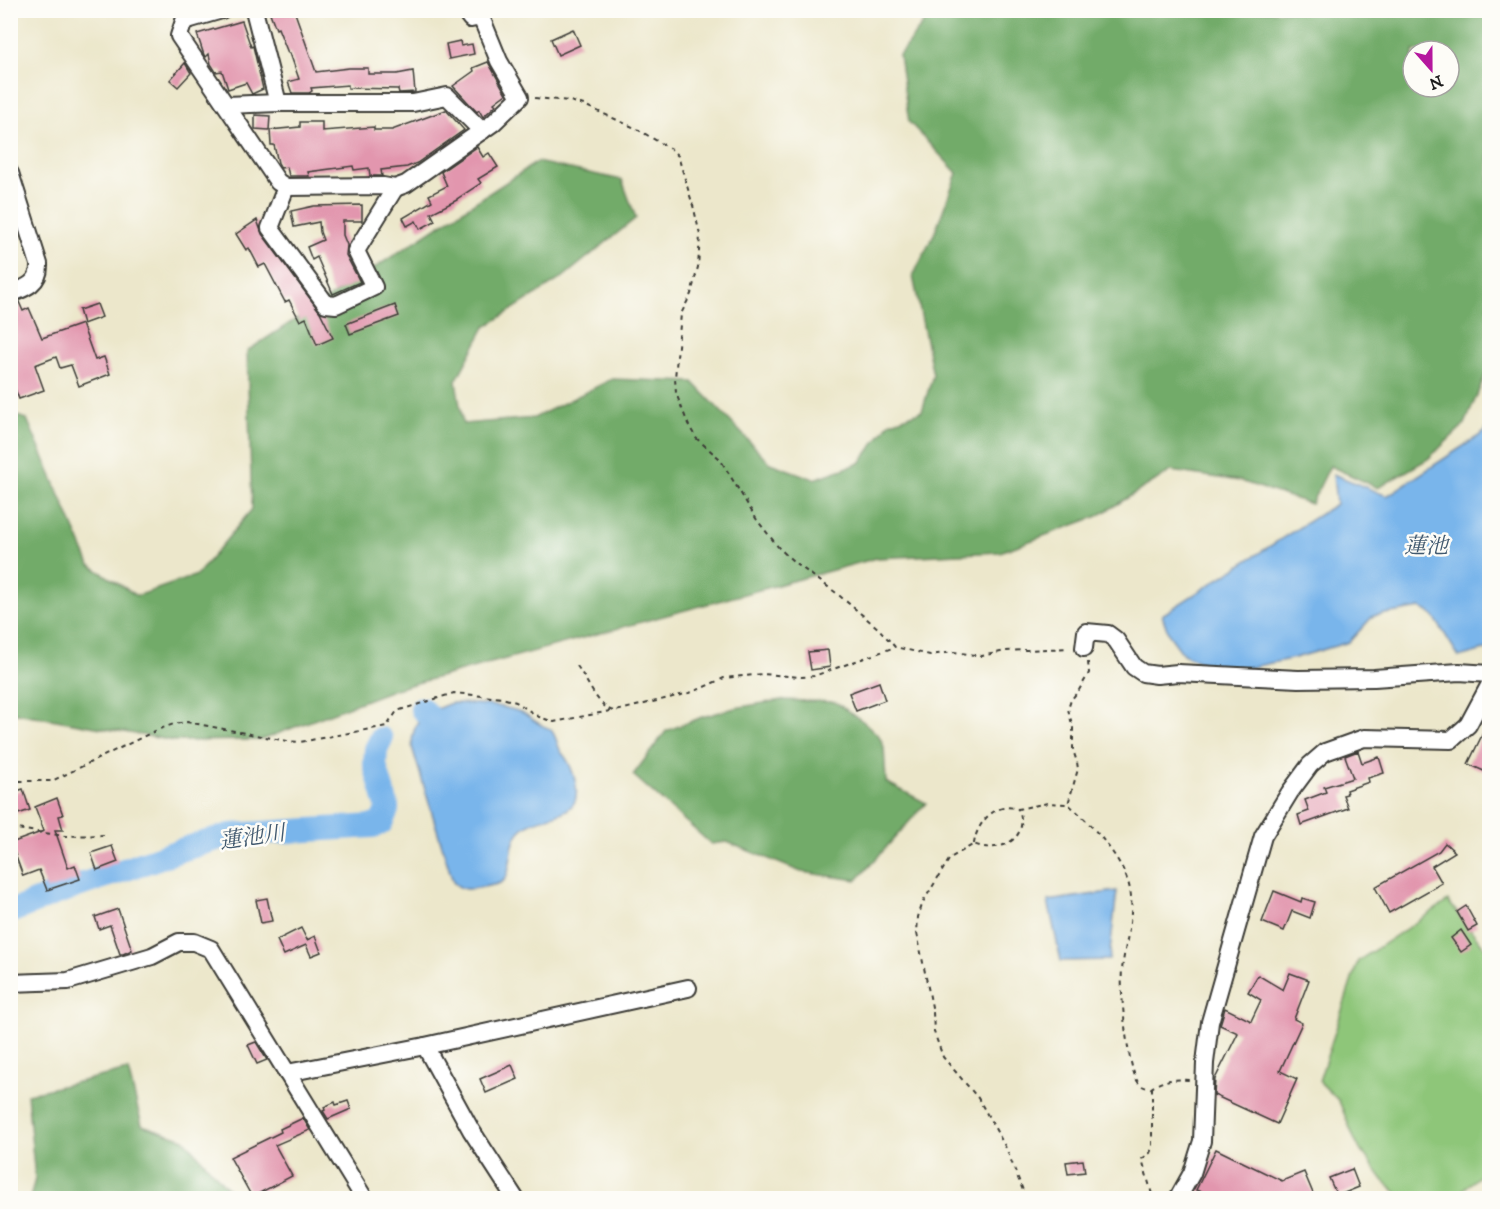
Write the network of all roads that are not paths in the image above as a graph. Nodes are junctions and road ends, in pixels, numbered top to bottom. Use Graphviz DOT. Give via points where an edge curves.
graph roads {
  1 [pos="222,10"];
  2 [pos="254,10"];
  3 [pos="464,11"];
  4 [pos="278,103"];
  5 [pos="227,105"];
  6 [pos="482,131"];
  7 [pos="10,174"];
  8 [pos="286,187"];
  9 [pos="395,188"];
  10 [pos="10,294"];
  11 [pos="1084,648"];
  12 [pos="1490,674"];
  13 [pos="1490,684"];
  14 [pos="10,983"];
  15 [pos="688,988"];
  16 [pos="425,1046"];
  17 [pos="287,1073"];
  18 [pos="364,1198"];
  19 [pos="515,1198"];
  20 [pos="1178,1198"];
  1 -- 5 [label="street" via="184,21 179,36"];
  2 -- 4 [label="street"];
  3 -- 6 [label="street" via="471,19 482,17 520,97"];
  4 -- 5 [label="street"];
  4 -- 6 [label="street" via="413,104 447,96"];
  5 -- 8 [label="street" via="278,182"];
  6 -- 9 [label="street"];
  7 -- 10 [label="street" via="40,271 27,288"];
  8 -- 9 [label="street"];
  8 -- 9 [label="street" via="270,228 326,304 336,304 374,287 356,251"];
  11 -- 12 [label="street" via="1086,632 1108,634 1134,667 1157,675 1298,679"];
  13 -- 20 [label="street" via="1468,725 1451,740 1364,738 1325,752 1290,792 1263,836 1210,1023 1202,1141 1192,1173"];
  14 -- 17 [label="street" via="68,981 152,956 179,942 194,942 211,949"];
  15 -- 16 [label="street"];
  16 -- 17 [label="street"];
  16 -- 19 [label="street" via="471,1130"];
  17 -- 18 [label="street"];
}
